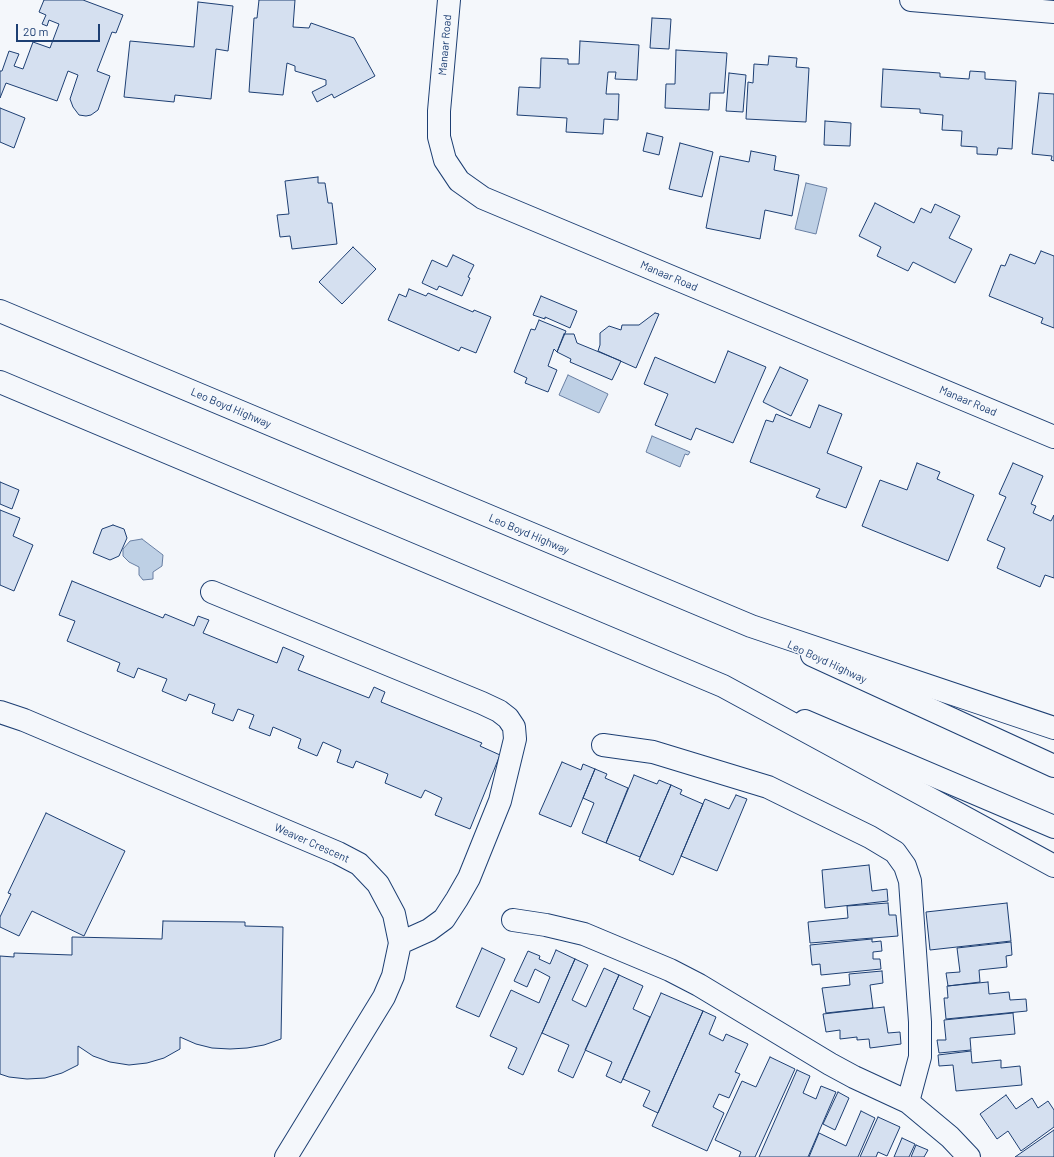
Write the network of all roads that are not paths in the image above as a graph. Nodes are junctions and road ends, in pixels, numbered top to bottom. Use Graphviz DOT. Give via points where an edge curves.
graph roads {
  1 [pos="449,0"];
  2 [pos="911,0"];
  3 [pos="1054,12"];
  4 [pos="0,311"];
  5 [pos="0,382"];
  6 [pos="1054,437"];
  7 [pos="212,592"];
  8 [pos="751,626"];
  9 [pos="723,686"];
  10 [pos="0,712"];
  11 [pos="1054,728"];
  12 [pos="603,745"];
  13 [pos="1054,766"];
  14 [pos="1054,827"];
  15 [pos="1054,866"];
  16 [pos="513,920"];
  17 [pos="400,943"];
  18 [pos="908,1102"];
  19 [pos="286,1157"];
  20 [pos="969,1157"];
  1 -- 6 [label="main road, Manaar Road" via="439,137 445,160 459,180 483,198"];
  2 -- 3 [label="main road"];
  4 -- 8 [label="main road, Leo Boyd Highway"];
  5 -- 9 [label="main road"];
  7 -- 17 [label="main road" via="498,711 508,718 514,727 515,739 500,801 469,878 444,919 429,930"];
  8 -- 11 [label="main road"];
  8 -- 13 [label="main road, Leo Boyd Highway"];
  9 -- 14 [label="main road"];
  9 -- 15 [label="main road"];
  10 -- 17 [label="main road, Weaver Crescent" via="37,725 359,864 378,884 394,914"];
  12 -- 18 [label="main road" via="653,752 768,787 895,852 905,866 910,881 920,1022 920,1057"];
  16 -- 18 [label="main road" via="584,934 670,970 830,1064"];
  17 -- 19 [label="main road, Weaver Crescent" via="393,976 384,997"];
  18 -- 20 [label="main road" via="950,1137"];
}
